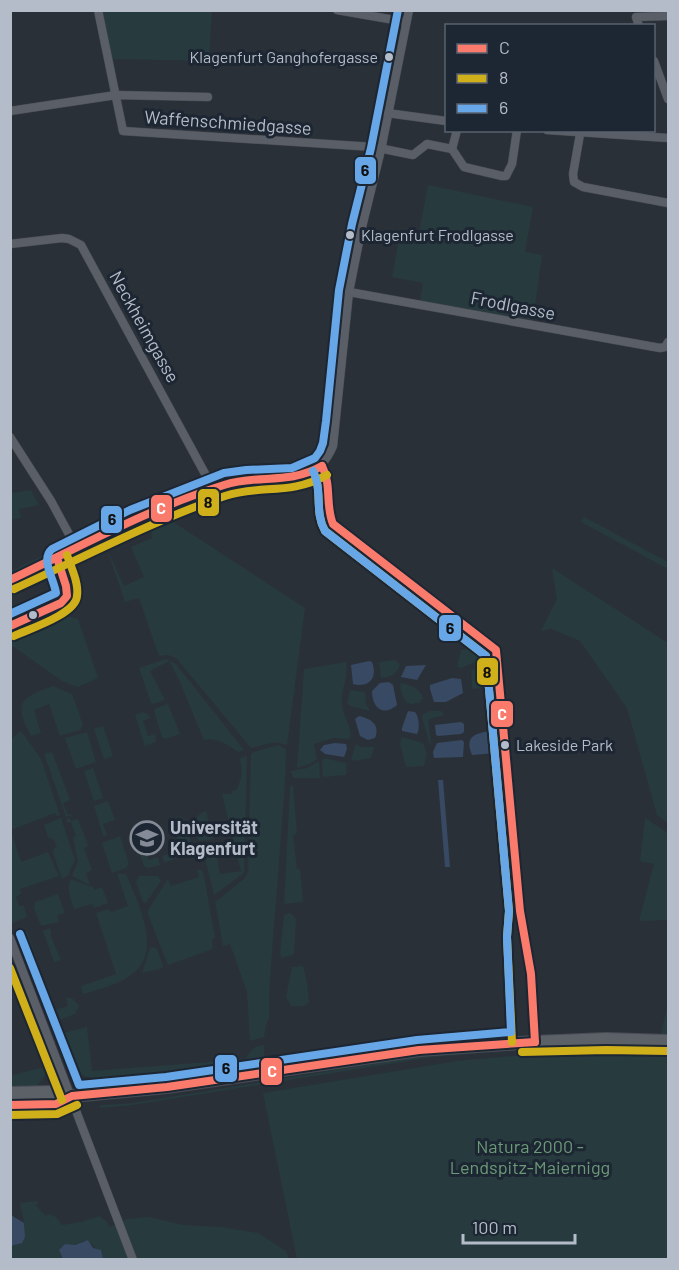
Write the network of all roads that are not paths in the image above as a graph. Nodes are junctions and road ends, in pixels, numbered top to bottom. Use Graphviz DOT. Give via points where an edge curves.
graph roads {
  1 [pos="98,10"];
  2 [pos="337,10"];
  3 [pos="409,10"];
  4 [pos="669,16"];
  5 [pos="406,22"];
  6 [pos="638,24"];
  7 [pos="655,64"];
  8 [pos="116,95"];
  9 [pos="208,97"];
  10 [pos="669,99"];
  11 [pos="10,111"];
  12 [pos="387,113"];
  13 [pos="445,121"];
  14 [pos="456,132"];
  15 [pos="517,132"];
  16 [pos="563,132"];
  17 [pos="579,134"];
  18 [pos="669,138"];
  19 [pos="452,149"];
  20 [pos="381,150"];
  21 [pos="669,203"];
  22 [pos="10,244"];
  23 [pos="349,292"];
  24 [pos="669,342"];
  25 [pos="10,437"];
  26 [pos="209,490"];
  27 [pos="76,549"];
  28 [pos="10,580"];
  29 [pos="10,938"];
  30 [pos="669,1041"];
  31 [pos="10,1093"];
  32 [pos="72,1096"];
  33 [pos="10,1105"];
  34 [pos="133,1260"];
  1 -- 8 [label="street, Waffenschmiedgasse"];
  2 -- 5 [label="street"];
  3 -- 5 [label="street"];
  4 -- 6 [label="street" via="636,17"];
  5 -- 12 [label="street"];
  7 -- 10 [label="street"];
  8 -- 9 [label="street"];
  8 -- 11 [label="street"];
  8 -- 20 [label="street, Waffenschmiedgasse" via="123,131"];
  12 -- 13 [label="street"];
  12 -- 20 [label="street"];
  14 -- 19 [label="street"];
  15 -- 19 [label="street" via="506,176 464,167"];
  16 -- 17 [label="street"];
  17 -- 18 [label="street"];
  17 -- 21 [label="street" via="574,182"];
  19 -- 20 [label="street" via="427,144 412,155"];
  20 -- 23 [label="street"];
  22 -- 26 [label="street, Neckheimgasse" via="62,238 81,245 204,471"];
  23 -- 24 [label="street, Frodlgasse" via="660,348"];
  23 -- 26 [label="street" via="333,446 322,466 294,478 246,480"];
  25 -- 27 [label="street"];
  26 -- 27 [label="street"];
  27 -- 28 [label="street"];
  29 -- 32 [label="street"];
  30 -- 32 [label="main road" via="534,1042 419,1050 167,1087"];
  31 -- 32 [label="main road" via="54,1092"];
  32 -- 33 [label="main road" via="56,1104"];
  32 -- 34 [label="street"];
}
